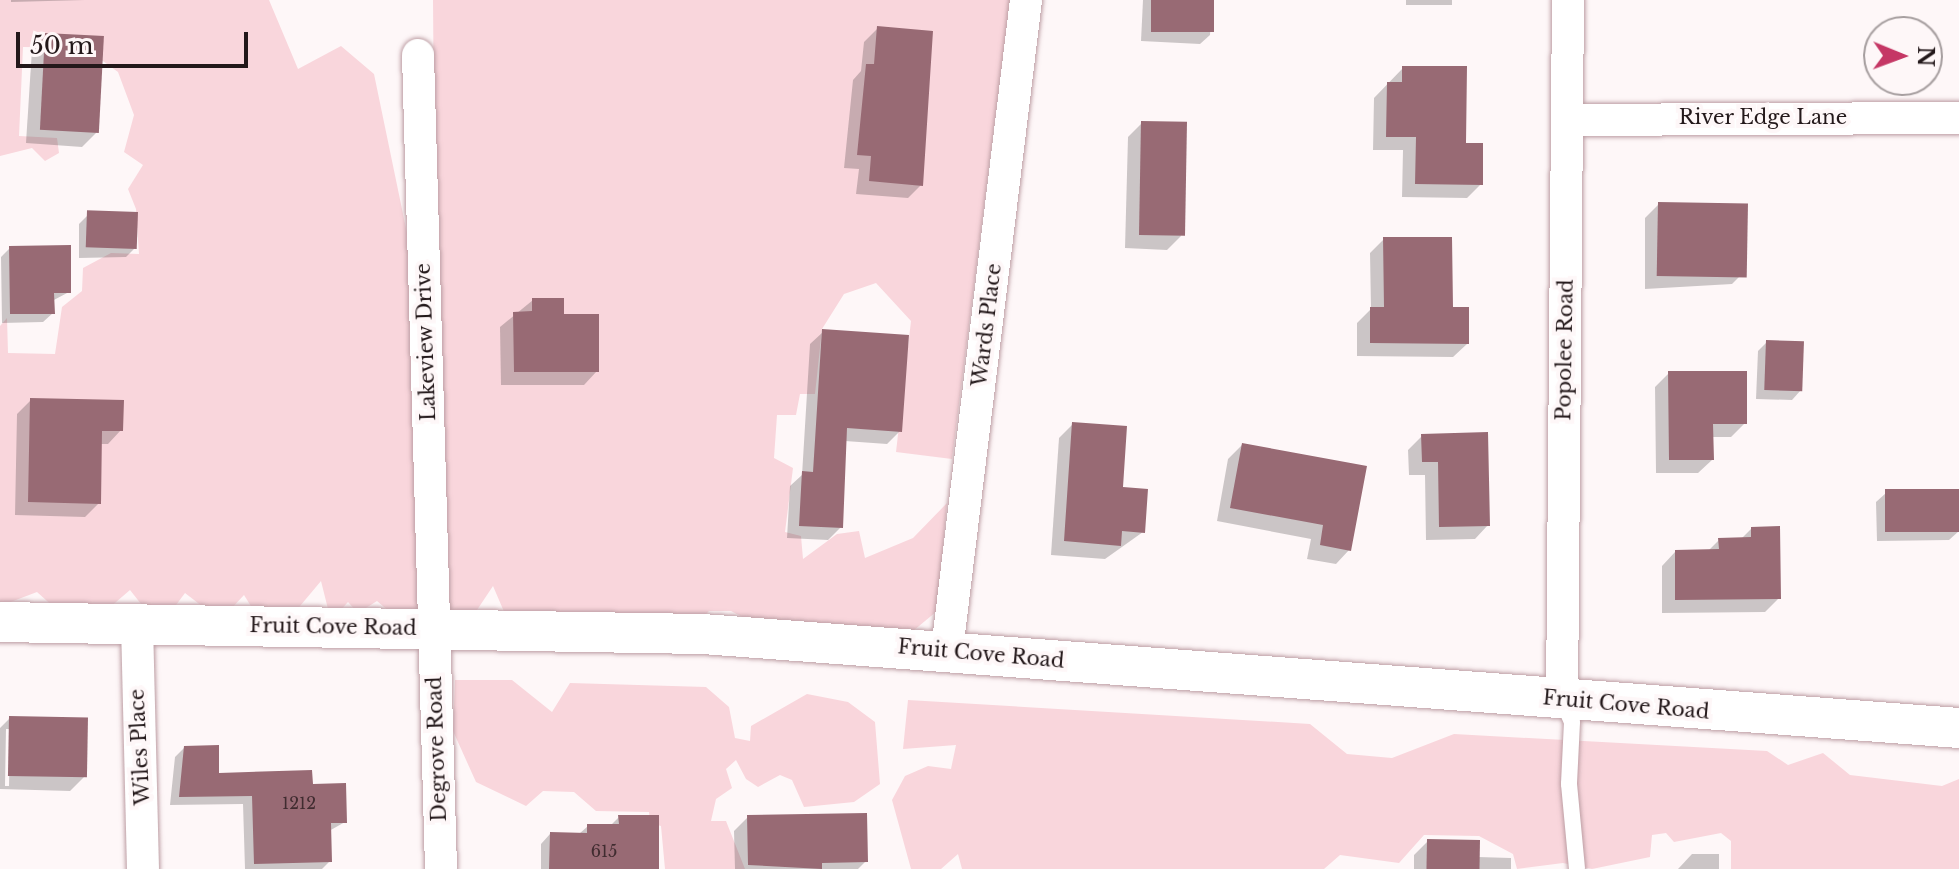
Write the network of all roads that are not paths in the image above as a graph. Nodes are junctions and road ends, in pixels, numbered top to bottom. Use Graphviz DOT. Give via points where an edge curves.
graph roads {
  1 [pos="1026,0"];
  2 [pos="1568,0"];
  3 [pos="418,55"];
  4 [pos="1959,118"];
  5 [pos="1567,120"];
  6 [pos="0,622"];
  7 [pos="137,624"];
  8 [pos="433,628"];
  9 [pos="947,650"];
  10 [pos="1562,700"];
  11 [pos="1959,728"];
  12 [pos="143,869"];
  13 [pos="441,869"];
  14 [pos="1577,869"];
  1 -- 9 [label="street, Wards Place"];
  2 -- 5 [label="street, Popolee Road"];
  3 -- 8 [label="street, Lakeview Drive"];
  4 -- 5 [label="street, River Edge Lane"];
  5 -- 10 [label="street, Popolee Road"];
  6 -- 7 [label="street, Fruit Cove Road"];
  7 -- 8 [label="street, Fruit Cove Road"];
  7 -- 12 [label="street, Wiles Place"];
  8 -- 9 [label="street, Fruit Cove Road" via="703,634"];
  8 -- 13 [label="street, Degrove Road"];
  9 -- 10 [label="street, Fruit Cove Road"];
  10 -- 11 [label="street, Fruit Cove Road"];
  10 -- 14 [label="lane" via="1572,722 1569,784"];
}
